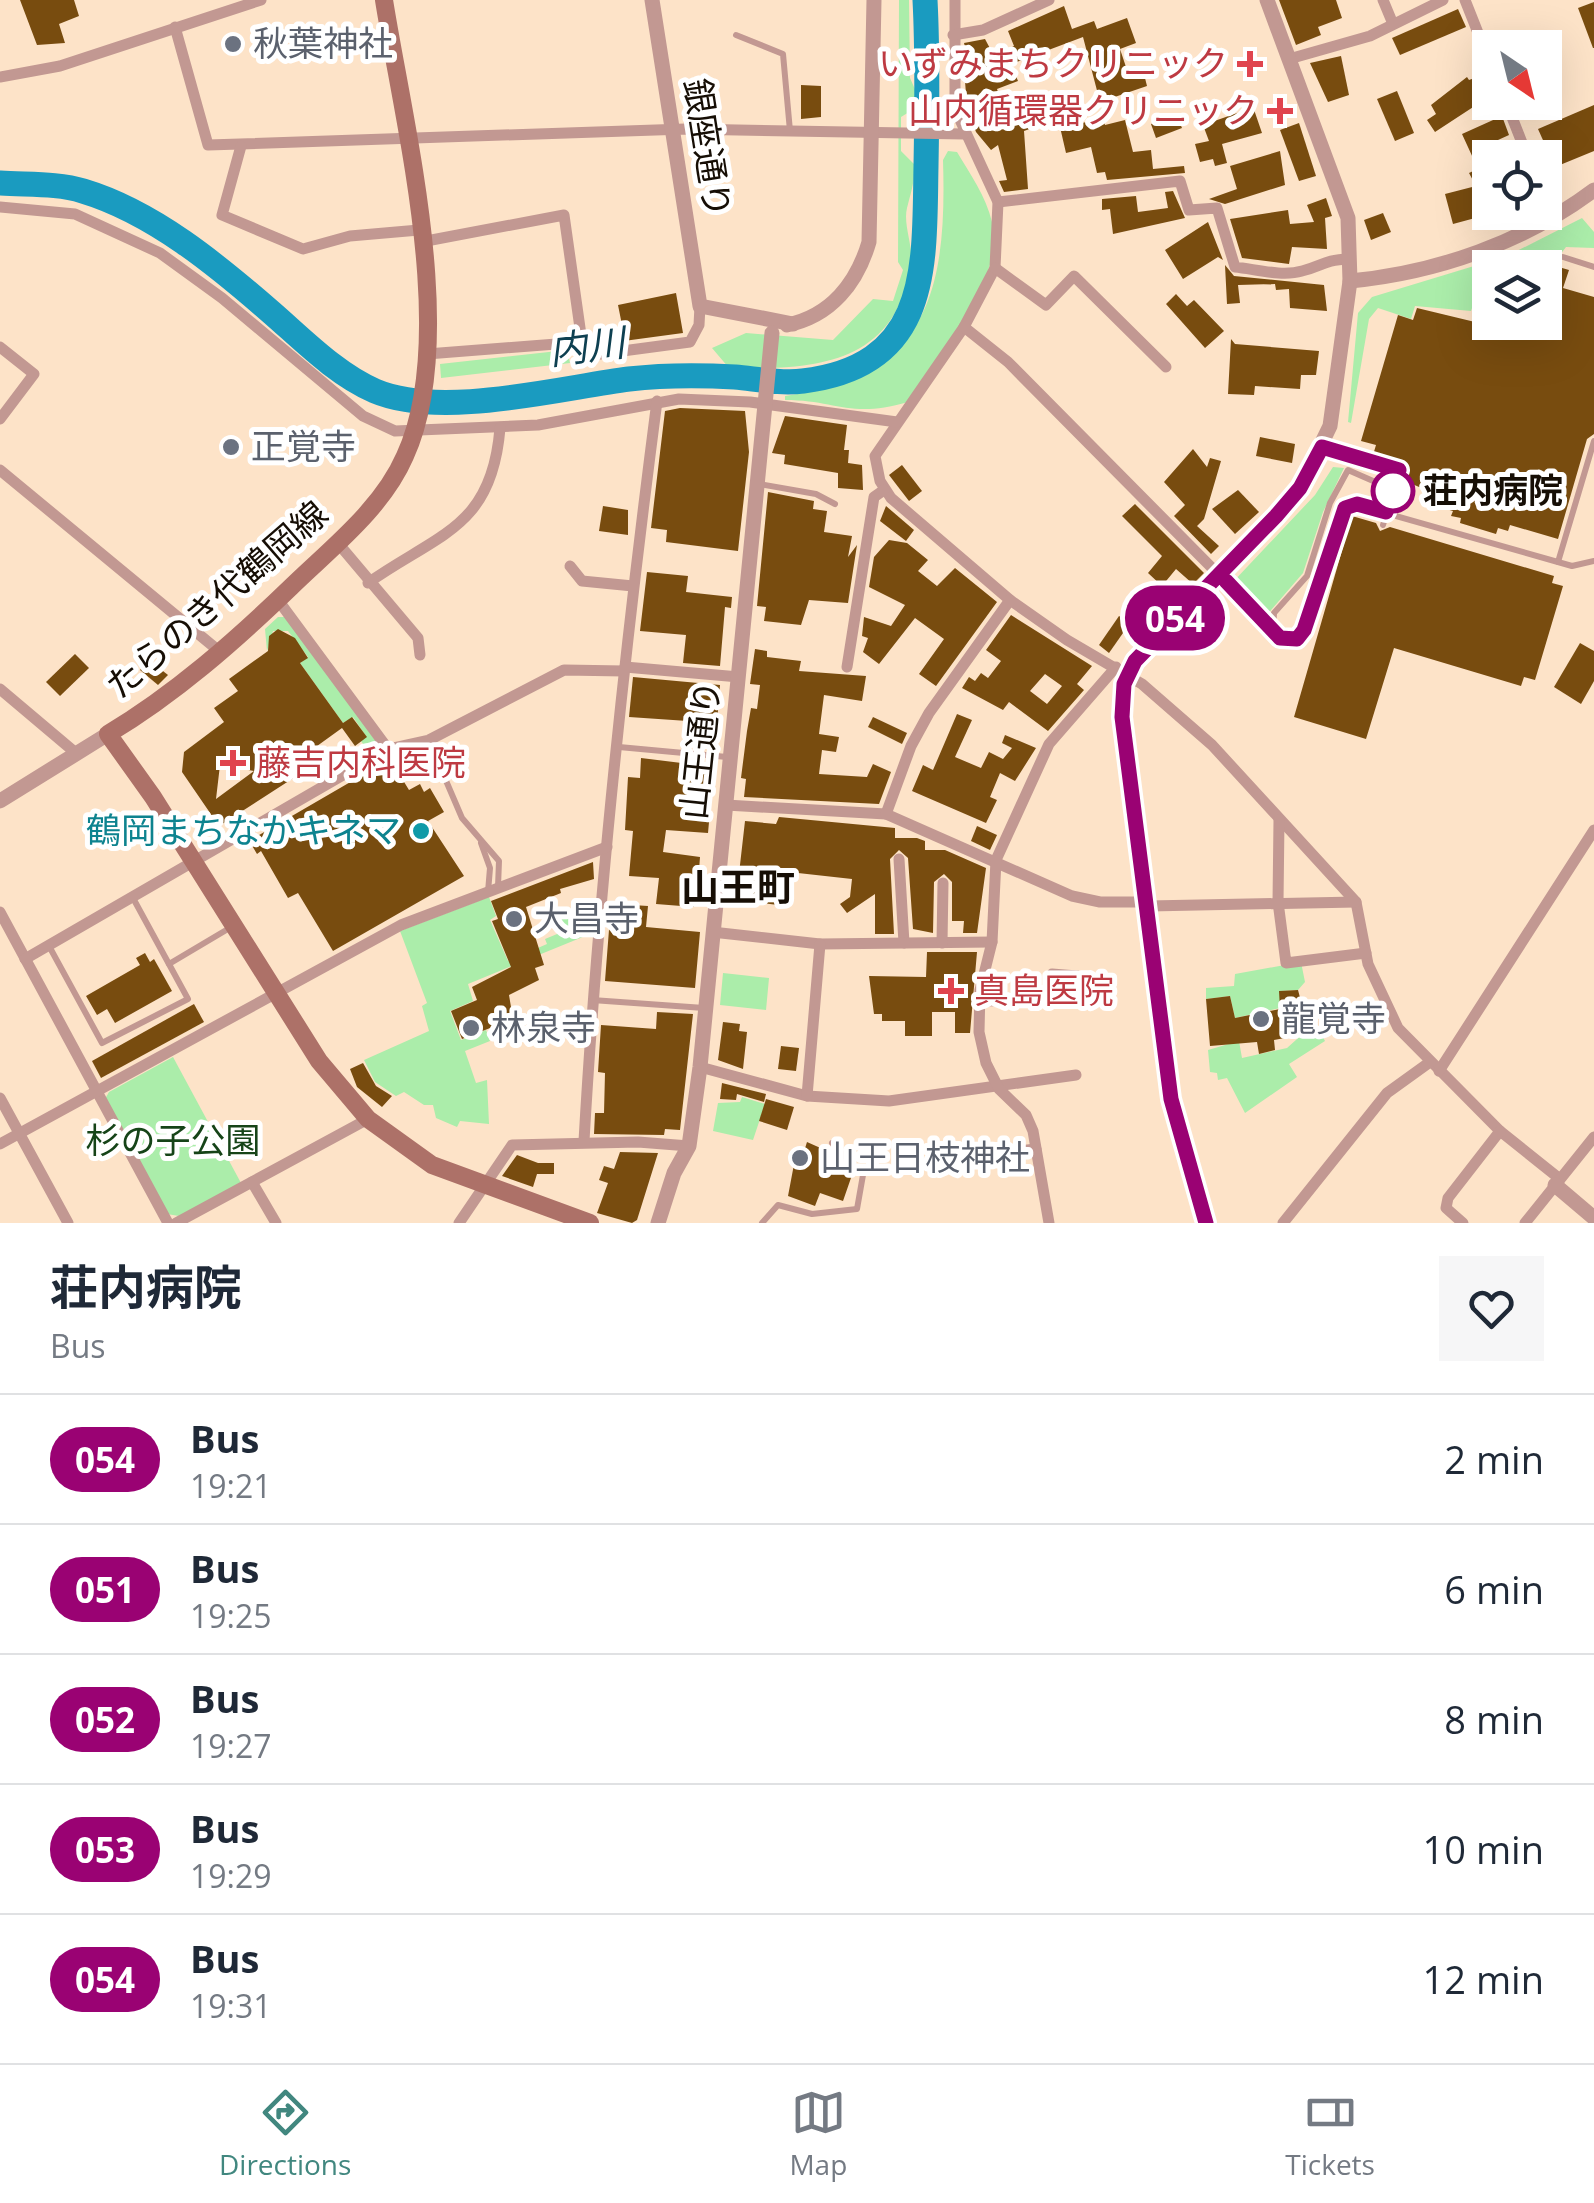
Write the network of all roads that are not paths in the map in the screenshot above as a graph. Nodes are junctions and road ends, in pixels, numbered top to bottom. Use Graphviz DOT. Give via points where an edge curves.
graph roads {
  1 [pos="261,0"];
  2 [pos="384,0"];
  3 [pos="652,0"];
  4 [pos="874,0"];
  5 [pos="955,0"];
  6 [pos="1048,0"];
  7 [pos="1268,0"];
  8 [pos="1383,0"];
  9 [pos="1443,0"];
  10 [pos="1465,0"];
  11 [pos="1393,24"];
  12 [pos="175,27"];
  13 [pos="1477,30"];
  14 [pos="736,35"];
  15 [pos="953,35"];
  16 [pos="1290,59"];
  17 [pos="0,77"];
  18 [pos="675,130"];
  19 [pos="790,132"];
  20 [pos="871,134"];
  21 [pos="964,134"];
  22 [pos="406,140"];
  23 [pos="241,146"];
  24 [pos="1594,190"];
  25 [pos="998,202"];
  26 [pos="0,206"];
  27 [pos="1562,215"];
  28 [pos="1531,230"];
  29 [pos="420,236"];
  30 [pos="1564,257"];
  31 [pos="1349,259"];
  32 [pos="1594,267"];
  33 [pos="994,268"];
  34 [pos="1350,281"];
  35 [pos="700,306"];
  36 [pos="757,318"];
  37 [pos="793,324"];
  38 [pos="964,327"];
  39 [pos="772,334"];
  40 [pos="582,342"];
  41 [pos="0,347"];
  42 [pos="427,362"];
  43 [pos="1166,367"];
  44 [pos="766,400"];
  45 [pos="657,401"];
  46 [pos="0,418"];
  47 [pos="897,422"];
  48 [pos="417,426"];
  49 [pos="500,428"];
  50 [pos="1594,441"];
  51 [pos="1322,447"];
  52 [pos="1353,456"];
  53 [pos="0,470"];
  54 [pos="1348,470"];
  55 [pos="758,484"];
  56 [pos="884,490"];
  57 [pos="835,504"];
  58 [pos="1383,511"];
  59 [pos="1383,525"];
  60 [pos="337,542"];
  61 [pos="1594,561"];
  62 [pos="1558,562"];
  63 [pos="570,566"];
  64 [pos="1218,574"];
  65 [pos="368,583"];
  66 [pos="633,586"];
  67 [pos="278,600"];
  68 [pos="1010,600"];
  69 [pos="1273,631"];
  70 [pos="219,651"];
  71 [pos="420,655"];
  72 [pos="847,667"];
  73 [pos="625,669"];
  74 [pos="1122,671"];
  75 [pos="738,677"];
  76 [pos="0,689"];
  77 [pos="108,734"];
  78 [pos="429,740"];
  79 [pos="619,747"];
  80 [pos="388,749"];
  81 [pos="77,754"];
  82 [pos="731,758"];
  83 [pos="0,801"];
  84 [pos="726,804"];
  85 [pos="886,814"];
  86 [pos="1279,820"];
  87 [pos="1594,830"];
  88 [pos="607,847"];
  89 [pos="898,859"];
  90 [pos="996,860"];
  91 [pos="196,863"];
  92 [pos="943,883"];
  93 [pos="493,890"];
  94 [pos="133,898"];
  95 [pos="1278,902"];
  96 [pos="1356,902"];
  97 [pos="1149,904"];
  98 [pos="2,920"];
  99 [pos="234,926"];
  100 [pos="712,932"];
  101 [pos="992,942"];
  102 [pos="942,943"];
  103 [pos="820,944"];
  104 [pos="904,944"];
  105 [pos="48,946"];
  106 [pos="1366,953"];
  107 [pos="25,959"];
  108 [pos="169,964"];
  109 [pos="1076,976"];
  110 [pos="278,996"];
  111 [pos="592,1000"];
  112 [pos="980,1001"];
  113 [pos="705,1008"];
  114 [pos="700,1066"];
  115 [pos="1434,1066"];
  116 [pos="1076,1075"];
  117 [pos="998,1089"];
  118 [pos="97,1092"];
  119 [pos="807,1096"];
  120 [pos="0,1098"];
  121 [pos="368,1120"];
  122 [pos="1500,1131"];
  123 [pos="20,1134"];
  124 [pos="1594,1138"];
  125 [pos="584,1142"];
  126 [pos="832,1142"];
  127 [pos="0,1144"];
  128 [pos="689,1146"];
  129 [pos="1036,1149"];
  130 [pos="929,1161"];
  131 [pos="252,1182"];
  132 [pos="1558,1182"];
  133 [pos="484,1185"];
  134 [pos="1594,1218"];
  135 [pos="68,1223"];
  136 [pos="168,1223"];
  137 [pos="176,1223"];
  138 [pos="276,1223"];
  139 [pos="459,1223"];
  140 [pos="590,1223"];
  141 [pos="658,1223"];
  142 [pos="762,1223"];
  143 [pos="1049,1223"];
  144 [pos="1206,1223"];
  145 [pos="1283,1223"];
  146 [pos="1463,1223"];
  147 [pos="1524,1223"];
  1 -- 12 [label="street"];
  2 -- 22 [label="main road, たらのき代鶴岡線"];
  3 -- 18 [label="street, 銀座通り"];
  4 -- 20 [label="street"];
  5 -- 15 [label="street"];
  6 -- 15 [label="street" via="983,30"];
  7 -- 16 [label="street"];
  8 -- 11 [label="street"];
  9 -- 11 [label="street"];
  10 -- 13 [label="street"];
  11 -- 16 [label="street"];
  12 -- 17 [label="street" via="60,66"];
  12 -- 23 [label="street" via="208,144"];
  14 -- 19 [label="lane" via="783,54"];
  15 -- 21 [label="street" via="952,83"];
  16 -- 31 [label="street" via="1346,208"];
  18 -- 19 [label="street"];
  18 -- 22 [label="street"];
  18 -- 35 [label="street, 銀座通り"];
  19 -- 20 [label="street"];
  20 -- 21 [label="street"];
  20 -- 37 [label="street" via="869,242 862,266 839,298"];
  21 -- 25 [label="street"];
  22 -- 23 [label="street"];
  22 -- 29 [label="main road, たらのき代鶴岡線"];
  23 -- 29 [label="street" via="222,215 303,249 350,236"];
  24 -- 27 [label="street"];
  25 -- 31 [label="street" via="1180,181 1189,210 1218,208 1234,267 1289,273 1320,260"];
  25 -- 33 [label="street"];
  26 -- 48 [label="street" via="75,214 160,253 364,416 396,431"];
  28 -- 34 [label="street" via="1468,255"];
  29 -- 40 [label="street" via="564,215"];
  29 -- 42 [label="main road, たらのき代鶴岡線"];
  30 -- 32 [label="lane"];
  31 -- 34 [label="street"];
  33 -- 38 [label="street"];
  33 -- 43 [label="street" via="1046,306 1074,276"];
  34 -- 51 [label="street"];
  35 -- 36 [label="street"];
  35 -- 40 [label="street" via="690,342 585,356"];
  36 -- 37 [label="street"];
  36 -- 39 [label="street"];
  37 -- 39 [label="street"];
  38 -- 47 [label="street"];
  38 -- 64 [label="street" via="1008,362"];
  39 -- 44 [label="street, 山王通り"];
  40 -- 42 [label="street"];
  41 -- 46 [label="street" via="34,374"];
  42 -- 48 [label="main road, たらのき代鶴岡線"];
  44 -- 45 [label="street"];
  44 -- 47 [label="street"];
  44 -- 55 [label="street, 山王通り"];
  45 -- 49 [label="street"];
  45 -- 66 [label="street"];
  47 -- 56 [label="street" via="875,456"];
  48 -- 49 [label="street"];
  48 -- 60 [label="main road, たらのき代鶴岡線" via="395,476"];
  49 -- 65 [label="street" via="492,479 475,510 445,537"];
  50 -- 62 [label="lane"];
  51 -- 52 [label="lane"];
  51 -- 64 [label="street" via="1300,488"];
  52 -- 54 [label="lane"];
  52 -- 58 [label="lane" via="1399,470"];
  53 -- 70 [label="street"];
  54 -- 58 [label="lane" via="1376,480"];
  54 -- 69 [label="lane" via="1307,576 1274,614"];
  55 -- 57 [label="lane"];
  55 -- 75 [label="street, 山王通り"];
  56 -- 68 [label="street"];
  56 -- 72 [label="street" via="874,496"];
  58 -- 59 [label="lane"];
  58 -- 62 [label="lane"];
  58 -- 69 [label="lane" via="1350,504 1301,635 1285,640"];
  60 -- 65 [label="street"];
  60 -- 67 [label="main road, たらのき代鶴岡線"];
  61 -- 62 [label="lane"];
  63 -- 66 [label="street" via="582,581"];
  64 -- 69 [label="lane"];
  64 -- 74 [label="street"];
  65 -- 71 [label="street" via="418,638"];
  66 -- 73 [label="street"];
  67 -- 70 [label="main road, たらのき代鶴岡線"];
  67 -- 80 [label="street"];
  68 -- 74 [label="street"];
  68 -- 85 [label="street" via="929,713"];
  70 -- 77 [label="main road, たらのき代鶴岡線"];
  73 -- 75 [label="street"];
  73 -- 78 [label="street" via="564,670"];
  73 -- 79 [label="street"];
  74 -- 86 [label="street" via="1212,745"];
  74 -- 90 [label="street" via="1084,699 1050,744"];
  74 -- 97 [label="street" via="1122,717"];
  75 -- 82 [label="street, 山王通り"];
  76 -- 81 [label="street"];
  77 -- 81 [label="street"];
  77 -- 91 [label="main road, たらのき代鶴岡線"];
  78 -- 80 [label="street"];
  78 -- 93 [label="lane" via="462,818 481,842"];
  79 -- 82 [label="lane"];
  79 -- 88 [label="street"];
  80 -- 91 [label="street"];
  81 -- 83 [label="street"];
  82 -- 84 [label="street, 山王通り"];
  84 -- 85 [label="street"];
  84 -- 100 [label="street, 山王通り"];
  85 -- 90 [label="street"];
  86 -- 95 [label="street"];
  86 -- 96 [label="street"];
  87 -- 115 [label="street"];
  88 -- 93 [label="street"];
  88 -- 111 [label="street"];
  89 -- 104 [label="street"];
  90 -- 97 [label="street" via="1072,896"];
  90 -- 101 [label="street"];
  91 -- 94 [label="street"];
  91 -- 99 [label="main road, たらのき代鶴岡線"];
  92 -- 102 [label="street"];
  93 -- 110 [label="street" via="401,926"];
  94 -- 105 [label="street"];
  94 -- 108 [label="lane"];
  95 -- 96 [label="street"];
  95 -- 97 [label="street"];
  95 -- 106 [label="street" via="1286,963"];
  96 -- 106 [label="street"];
  97 -- 144 [label="street" via="1171,1099"];
  98 -- 107 [label="street"];
  99 -- 108 [label="lane"];
  99 -- 110 [label="main road, たらのき代鶴岡線"];
  100 -- 103 [label="street"];
  100 -- 113 [label="street, 山王通り"];
  101 -- 102 [label="street"];
  101 -- 112 [label="street"];
  102 -- 104 [label="street"];
  103 -- 104 [label="street"];
  103 -- 119 [label="street"];
  105 -- 107 [label="street"];
  105 -- 108 [label="lane" via="102,1044 188,998"];
  106 -- 115 [label="street" via="1398,1028"];
  107 -- 118 [label="street"];
  109 -- 112 [label="street" via="1052,974 1051,1000"];
  110 -- 118 [label="street"];
  110 -- 121 [label="main road, たらのき代鶴岡線" via="330,1077"];
  111 -- 113 [label="lane"];
  111 -- 125 [label="street"];
  112 -- 117 [label="street" via="982,1048"];
  113 -- 114 [label="street, 山王通り"];
  114 -- 119 [label="street"];
  114 -- 128 [label="street, 山王通り"];
  115 -- 122 [label="street"];
  115 -- 145 [label="street" via="1386,1093"];
  116 -- 117 [label="street"];
  117 -- 119 [label="street" via="888,1101"];
  117 -- 129 [label="street" via="1026,1116"];
  118 -- 123 [label="street"];
  118 -- 136 [label="street"];
  120 -- 123 [label="street"];
  121 -- 131 [label="street"];
  121 -- 133 [label="main road, たらのき代鶴岡線" via="432,1165"];
  122 -- 132 [label="street"];
  122 -- 146 [label="street" via="1448,1198 1446,1208"];
  123 -- 127 [label="street"];
  123 -- 135 [label="street"];
  124 -- 132 [label="street"];
  125 -- 128 [label="street"];
  125 -- 133 [label="street" via="512,1145"];
  126 -- 142 [label="lane" via="863,1175 857,1209 812,1214 778,1205"];
  128 -- 141 [label="street, 山王通り"];
  129 -- 130 [label="street"];
  129 -- 143 [label="street"];
  131 -- 137 [label="street"];
  131 -- 138 [label="street"];
  132 -- 134 [label="street"];
  132 -- 147 [label="street"];
  133 -- 139 [label="street"];
  133 -- 140 [label="main road, たらのき代鶴岡線"];
}
